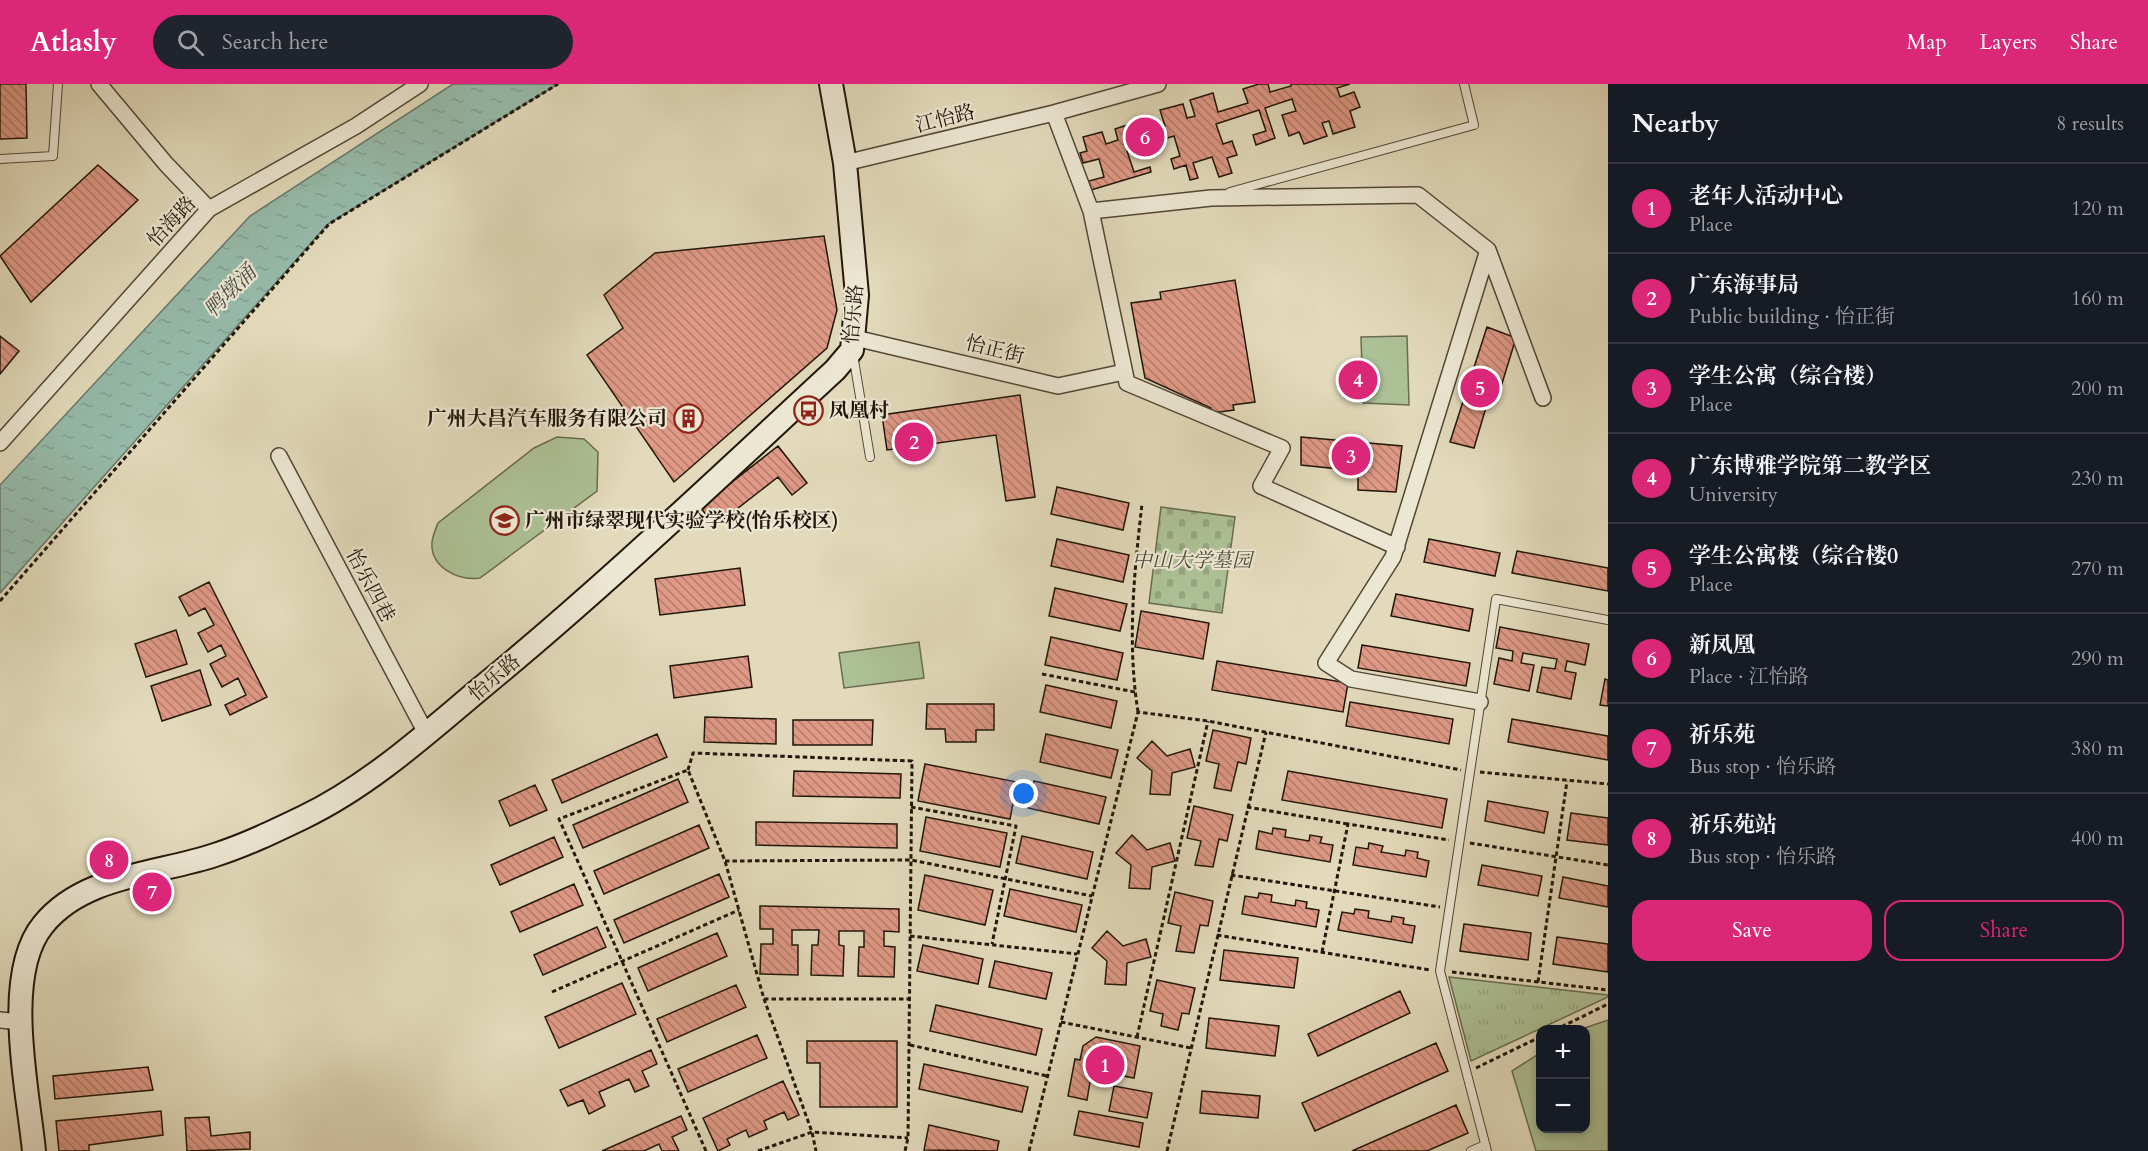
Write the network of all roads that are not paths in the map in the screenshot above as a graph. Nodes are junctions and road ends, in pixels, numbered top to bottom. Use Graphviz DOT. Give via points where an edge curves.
graph roads {
  1 [pos="58,84"];
  2 [pos="99,84"];
  3 [pos="420,84"];
  4 [pos="831,84"];
  5 [pos="1158,84"];
  6 [pos="1464,84"];
  7 [pos="1054,113"];
  8 [pos="0,159"];
  9 [pos="845,163"];
  10 [pos="1211,198"];
  11 [pos="209,209"];
  12 [pos="1091,211"];
  13 [pos="1488,250"];
  14 [pos="854,344"];
  15 [pos="1124,372"];
  16 [pos="1543,398"];
  17 [pos="0,443"];
  18 [pos="279,456"];
  19 [pos="870,457"];
  20 [pos="1396,547"];
  21 [pos="1608,620"];
  22 [pos="1480,702"];
  23 [pos="426,733"];
  24 [pos="10,1021"];
  25 [pos="1486,1148"];
  26 [pos="34,1151"];
  27 [pos="1471,1151"];
  1 -- 8 [label="lane" via="53,156"];
  2 -- 11 [label="street"];
  3 -- 11 [label="street, 怡海路" via="356,126"];
  4 -- 9 [label="street, 怡乐路"];
  5 -- 7 [label="street, 江怡路"];
  6 -- 10 [label="lane" via="1474,125"];
  7 -- 9 [label="street, 江怡路"];
  7 -- 12 [label="street"];
  9 -- 14 [label="street, 怡乐路" via="856,262"];
  10 -- 12 [label="street"];
  10 -- 13 [label="street" via="1418,195"];
  11 -- 17 [label="street, 怡海路"];
  12 -- 15 [label="street"];
  13 -- 16 [label="street"];
  13 -- 20 [label="street"];
  14 -- 15 [label="street, 怡正街" via="1058,386"];
  14 -- 19 [label="lane"];
  14 -- 23 [label="street, 怡乐路" via="835,370 577,609"];
  15 -- 20 [label="street" via="1126,383 1281,448 1261,486"];
  18 -- 23 [label="street, 怡乐四巷"];
  20 -- 22 [label="street" via="1394,557 1326,663 1351,679"];
  21 -- 22 [label="lane" via="1496,599"];
  22 -- 25 [label="lane" via="1440,971"];
  23 -- 24 [label="street, 怡乐路" via="356,786 290,824 213,855 89,891 55,912 31,941"];
  24 -- 26 [label="street, 怡乐路"];
  25 -- 27 [label="lane"];
}
